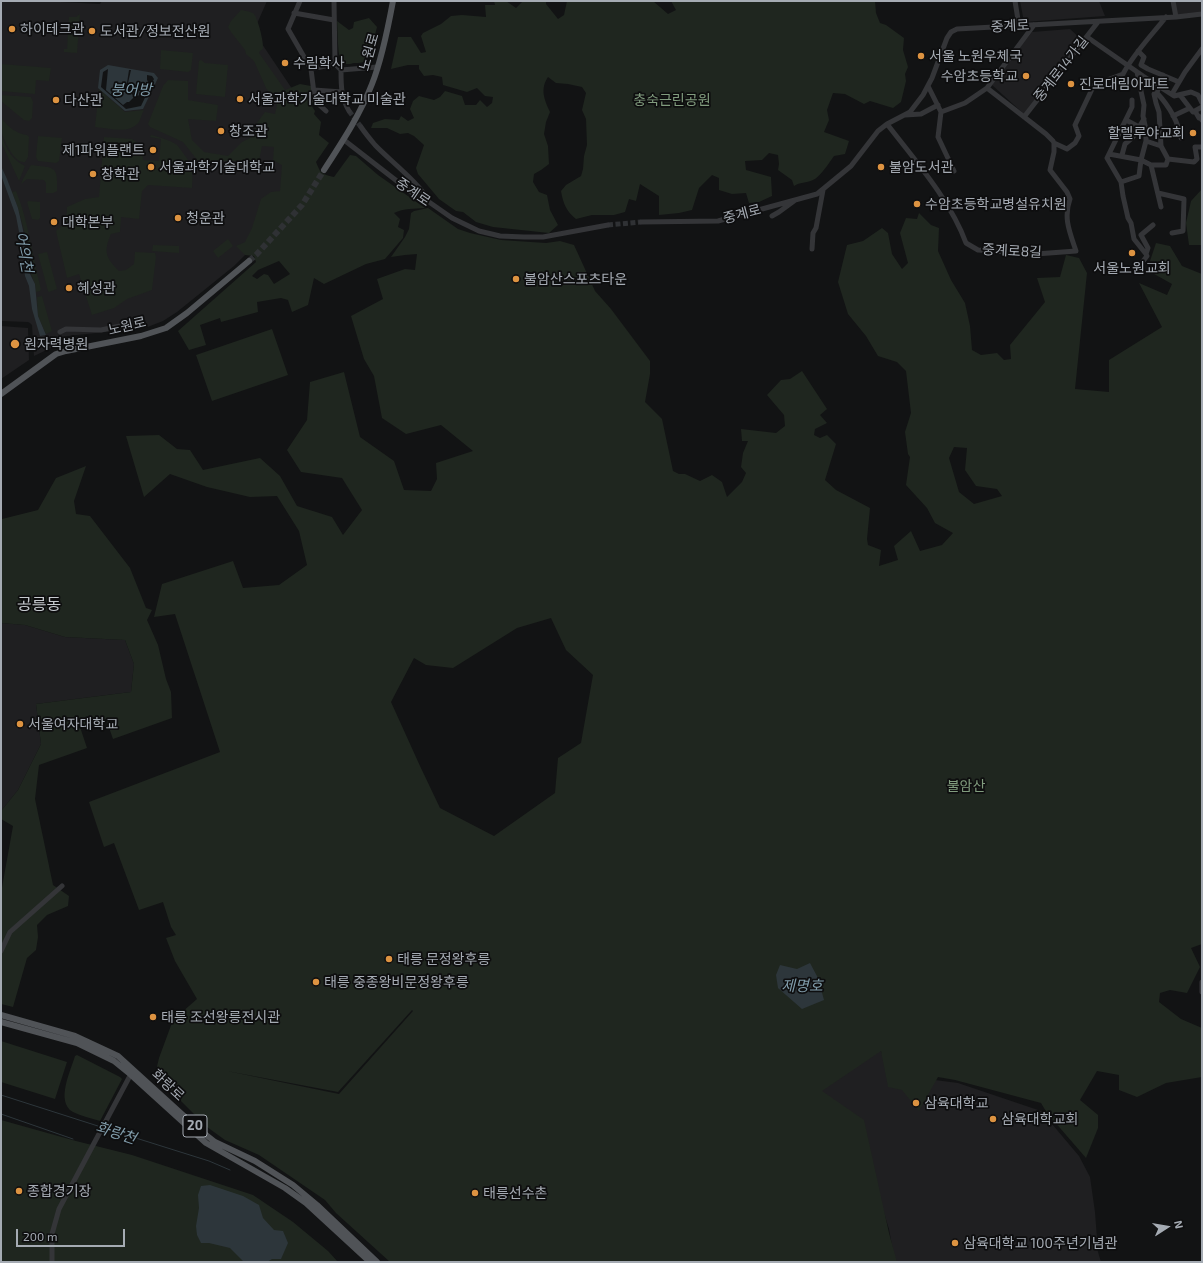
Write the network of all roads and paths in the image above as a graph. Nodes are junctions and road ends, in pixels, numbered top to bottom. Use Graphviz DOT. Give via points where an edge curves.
graph roads {
  1 [pos="300,1"];
  2 [pos="334,1"];
  3 [pos="393,1"];
  4 [pos="1015,1"];
  5 [pos="1173,1"];
  6 [pos="294,13"];
  7 [pos="1202,14"];
  8 [pos="1166,17"];
  9 [pos="1176,17"];
  10 [pos="334,20"];
  11 [pos="1098,22"];
  12 [pos="1034,25"];
  13 [pos="1020,26"];
  14 [pos="1087,37"];
  15 [pos="1202,49"];
  16 [pos="1138,51"];
  17 [pos="335,64"];
  18 [pos="1128,66"];
  19 [pos="377,67"];
  20 [pos="311,69"];
  21 [pos="341,70"];
  22 [pos="1136,72"];
  23 [pos="1163,75"];
  24 [pos="1179,82"];
  25 [pos="928,86"];
  26 [pos="1158,86"];
  27 [pos="987,88"];
  28 [pos="314,90"];
  29 [pos="342,92"];
  30 [pos="1173,95"];
  31 [pos="1180,95"];
  32 [pos="1132,100"];
  33 [pos="1166,102"];
  34 [pos="1202,103"];
  35 [pos="938,105"];
  36 [pos="1202,107"];
  37 [pos="1193,110"];
  38 [pos="326,111"];
  39 [pos="349,111"];
  40 [pos="941,112"];
  41 [pos="905,115"];
  42 [pos="1173,116"];
  43 [pos="1024,117"];
  44 [pos="1144,119"];
  45 [pos="1126,120"];
  46 [pos="1202,120"];
  47 [pos="887,124"];
  48 [pos="361,127"];
  49 [pos="1139,127"];
  50 [pos="1181,138"];
  51 [pos="344,140"];
  52 [pos="1146,141"];
  53 [pos="1054,143"];
  54 [pos="1161,146"];
  55 [pos="1202,147"];
  56 [pos="1109,154"];
  57 [pos="1122,156"];
  58 [pos="1168,159"];
  59 [pos="1141,160"];
  60 [pos="1151,165"];
  61 [pos="324,170"];
  62 [pos="954,171"];
  63 [pos="1121,182"];
  64 [pos="823,190"];
  65 [pos="1158,193"];
  66 [pos="794,200"];
  67 [pos="429,202"];
  68 [pos="1161,207"];
  69 [pos="772,216"];
  70 [pos="641,222"];
  71 [pos="608,225"];
  72 [pos="1153,225"];
  73 [pos="1172,233"];
  74 [pos="812,249"];
  75 [pos="1146,254"];
  76 [pos="249,261"];
  77 [pos="1137,269"];
  78 [pos="120,326"];
  79 [pos="60,332"];
  80 [pos="1,394"];
  81 [pos="62,886"];
  82 [pos="1,951"];
  83 [pos="1202,982"];
  84 [pos="1202,992"];
  85 [pos="1,1015"];
  86 [pos="1,1022"];
  87 [pos="132,1072"];
  88 [pos="52,1262"];
  89 [pos="370,1262"];
  90 [pos="377,1262"];
  1 -- 6 [label="street"];
  2 -- 10 [label="street"];
  3 -- 19 [label="main road, 노원로"];
  4 -- 13 [label="street"];
  5 -- 9 [label="street"];
  6 -- 10 [label="street"];
  6 -- 20 [label="street" via="288,29"];
  7 -- 9 [label="street, 중계로"];
  8 -- 9 [label="street, 중계로"];
  8 -- 11 [label="street, 중계로"];
  8 -- 16 [label="street"];
  10 -- 17 [label="street"];
  11 -- 12 [label="street, 중계로"];
  11 -- 14 [label="street, 중계로14가길"];
  12 -- 13 [label="street, 중계로"];
  12 -- 27 [label="street"];
  13 -- 25 [label="street, 중계로" via="957,29 951,32"];
  14 -- 18 [label="street"];
  14 -- 43 [label="street, 중계로14가길"];
  15 -- 24 [label="street"];
  16 -- 18 [label="street"];
  16 -- 23 [label="street" via="1144,57 1141,65"];
  17 -- 20 [label="street"];
  17 -- 21 [label="street"];
  18 -- 22 [label="street"];
  18 -- 53 [label="street" via="1124,74 1094,85 1075,124 1079,136 1075,143 1067,149"];
  19 -- 21 [label="street"];
  19 -- 51 [label="main road, 노원로" via="357,118"];
  20 -- 28 [label="street"];
  21 -- 29 [label="street"];
  22 -- 26 [label="street"];
  22 -- 44 [label="street" via="1144,105"];
  23 -- 24 [label="street"];
  23 -- 26 [label="street"];
  24 -- 30 [label="street"];
  25 -- 35 [label="street"];
  25 -- 41 [label="street, 중계로" via="910,112"];
  26 -- 30 [label="street"];
  26 -- 33 [label="street" via="1157,93"];
  26 -- 54 [label="street" via="1154,94 1159,112"];
  27 -- 40 [label="street" via="965,103"];
  27 -- 43 [label="street"];
  28 -- 29 [label="street"];
  28 -- 38 [label="street" via="315,101"];
  29 -- 39 [label="street"];
  30 -- 31 [label="street"];
  30 -- 33 [label="street"];
  31 -- 34 [label="street" via="1191,92 1198,95"];
  31 -- 37 [label="street"];
  32 -- 45 [label="street" via="1132,107"];
  33 -- 42 [label="street"];
  35 -- 40 [label="street"];
  35 -- 41 [label="street, 중계로" via="921,114"];
  36 -- 37 [label="street"];
  37 -- 42 [label="street"];
  37 -- 46 [label="street"];
  40 -- 62 [label="street" via="938,137"];
  41 -- 47 [label="street, 중계로"];
  42 -- 50 [label="street"];
  43 -- 53 [label="street" via="1048,135"];
  44 -- 49 [label="street"];
  44 -- 52 [label="street"];
  45 -- 49 [label="street"];
  45 -- 56 [label="street"];
  47 -- 53 [label="street, 중계로8길" via="942,197 966,243 978,250 1036,254 1076,251 1067,222 1070,199 1050,170"];
  47 -- 64 [label="street, 중계로" via="878,131 851,166"];
  48 -- 67 [label="street"];
  49 -- 57 [label="street" via="1133,138 1125,144"];
  51 -- 61 [label="main road, 노원로"];
  51 -- 67 [label="street, 중계로" via="402,186"];
  52 -- 54 [label="street"];
  52 -- 59 [label="street"];
  54 -- 58 [label="street"];
  55 -- 58 [label="street" via="1195,147 1197,159 1194,162"];
  56 -- 57 [label="street"];
  56 -- 63 [label="street" via="1107,158"];
  57 -- 59 [label="street"];
  58 -- 60 [label="street" via="1166,165"];
  59 -- 60 [label="street"];
  59 -- 63 [label="street" via="1139,176"];
  60 -- 65 [label="street"];
  63 -- 75 [label="street" via="1134,239"];
  64 -- 66 [label="street, 중계로"];
  64 -- 74 [label="street"];
  65 -- 68 [label="street"];
  65 -- 73 [label="street" via="1184,199 1183,231"];
  66 -- 69 [label="street"];
  66 -- 70 [label="street, 중계로" via="718,221"];
  67 -- 71 [label="street, 중계로" via="452,218 479,231 500,236 543,237"];
  72 -- 75 [label="street" via="1141,235 1148,248"];
  75 -- 77 [label="street"];
  76 -- 80 [label="main road, 노원로" via="177,322 166,328 141,336 56,354"];
  78 -- 79 [label="street" via="101,330 66,328"];
  81 -- 82 [label="street" via="10,932"];
  83 -- 84 [label="street"];
  85 -- 87 [label="main road, 화랑로 / 20" via="74,1036 118,1056"];
  86 -- 87 [label="main road, 화랑로 / 20" via="76,1043"];
  87 -- 88 [label="street" via="59,1209 52,1234"];
  87 -- 89 [label="main road, 화랑로 / 20" via="206,1143 259,1172 306,1203"];
  87 -- 90 [label="main road, 화랑로 / 20" via="215,1142 254,1161 293,1185"];
}
